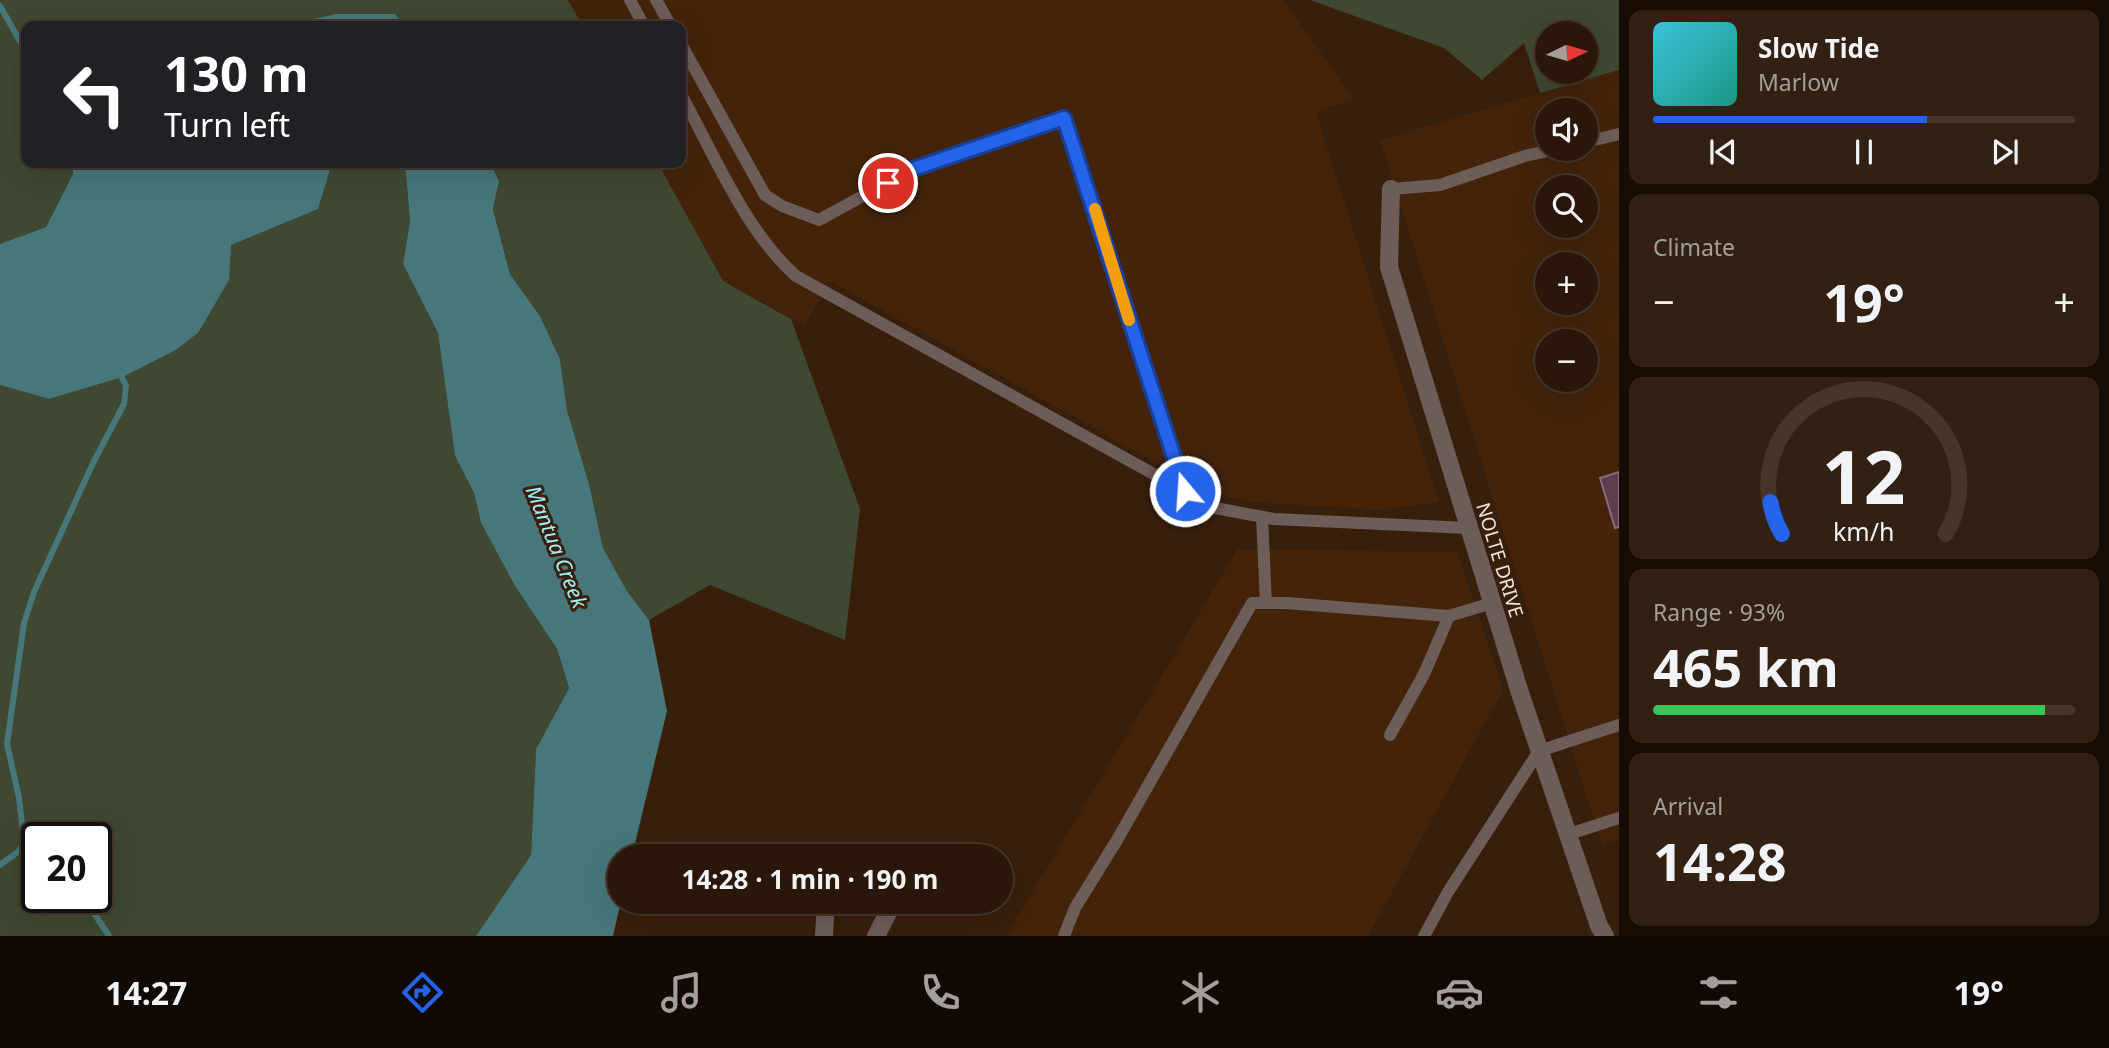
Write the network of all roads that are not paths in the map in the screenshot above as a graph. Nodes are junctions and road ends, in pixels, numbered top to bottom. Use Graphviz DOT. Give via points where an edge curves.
graph roads {
  1 [pos="630,0"];
  2 [pos="656,0"];
  3 [pos="641,21"];
  4 [pos="668,21"];
  5 [pos="686,53"];
  6 [pos="686,103"];
  7 [pos="1619,134"];
  8 [pos="1598,139"];
  9 [pos="1535,154"];
  10 [pos="1391,188"];
  11 [pos="1185,491"];
  12 [pos="1262,517"];
  13 [pos="1468,528"];
  14 [pos="1266,603"];
  15 [pos="1492,603"];
  16 [pos="1449,616"];
  17 [pos="1619,725"];
  18 [pos="1390,735"];
  19 [pos="1539,751"];
  20 [pos="1619,818"];
  21 [pos="1566,835"];
  22 [pos="825,914"];
  23 [pos="887,914"];
  24 [pos="824,936"];
  25 [pos="876,936"];
  26 [pos="1063,936"];
  27 [pos="1424,936"];
  28 [pos="1605,936"];
  1 -- 3 [label="lane"];
  2 -- 4 [label="lane"];
  5 -- 11 [label="lane" via="765,195 819,220 910,170 1064,118"];
  6 -- 11 [label="lane" via="739,200 778,260 796,276"];
  7 -- 8 [label="lane"];
  9 -- 10 [label="lane" via="1440,185"];
  10 -- 13 [label="street, NOLTE DRIVE" via="1389,267"];
  11 -- 12 [label="lane" via="1216,508"];
  12 -- 13 [label="lane"];
  12 -- 14 [label="lane"];
  13 -- 15 [label="street, NOLTE DRIVE"];
  14 -- 16 [label="lane"];
  14 -- 26 [label="lane" via="1252,603 1074,908"];
  15 -- 16 [label="lane"];
  15 -- 19 [label="street, NOLTE DRIVE"];
  16 -- 18 [label="lane"];
  17 -- 19 [label="lane"];
  19 -- 21 [label="street, NOLTE DRIVE"];
  19 -- 27 [label="lane"];
  20 -- 21 [label="lane"];
  21 -- 28 [label="street, NOLTE DRIVE"];
  22 -- 24 [label="street"];
  23 -- 25 [label="street"];
}
